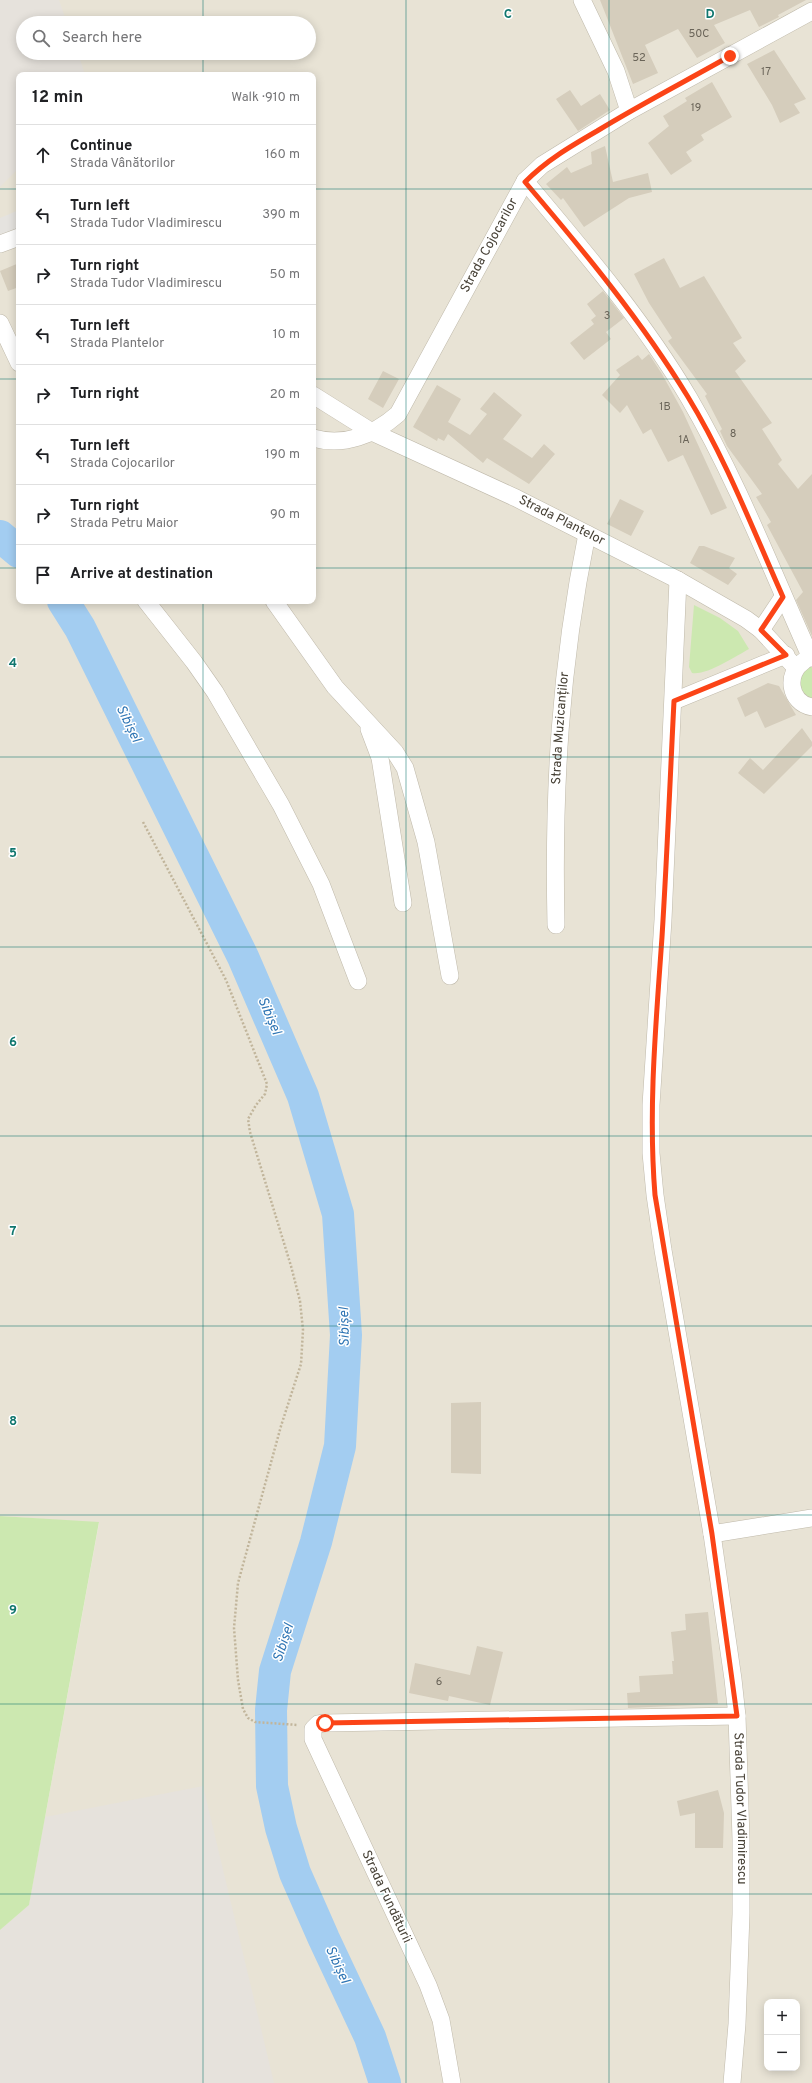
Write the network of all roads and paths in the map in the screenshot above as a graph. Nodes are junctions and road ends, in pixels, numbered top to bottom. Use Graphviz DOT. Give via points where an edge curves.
graph roads {
  1 [pos="582,0"];
  2 [pos="812,11"];
  3 [pos="629,112"];
  4 [pos="525,182"];
  5 [pos="16,239"];
  6 [pos="0,244"];
  7 [pos="0,323"];
  8 [pos="16,357"];
  9 [pos="316,397"];
  10 [pos="372,432"];
  11 [pos="316,439"];
  12 [pos="587,534"];
  13 [pos="678,580"];
  14 [pos="783,597"];
  15 [pos="148,604"];
  16 [pos="276,604"];
  17 [pos="761,630"];
  18 [pos="811,658"];
  19 [pos="791,661"];
  20 [pos="674,701"];
  21 [pos="812,707"];
  22 [pos="365,721"];
  23 [pos="143,822"];
  24 [pos="403,903"];
  25 [pos="556,925"];
  26 [pos="450,976"];
  27 [pos="358,981"];
  28 [pos="812,1518"];
  29 [pos="712,1534"];
  30 [pos="737,1716"];
  31 [pos="302,1725"];
  32 [pos="452,2083"];
  33 [pos="732,2083"];
  1 -- 3 [label="street" via="616,70"];
  2 -- 3 [label="street"];
  3 -- 4 [label="street" via="542,165"];
  4 -- 10 [label="street, Strada Cojocarilor" via="398,414"];
  4 -- 14 [label="street, Strada Cojocarilor" via="641,325 689,398 723,463"];
  5 -- 6 [label="street"];
  7 -- 8 [label="street"];
  9 -- 10 [label="street, Strada Plantelor"];
  10 -- 11 [label="street, Strada Cojocarilor" via="341,441"];
  10 -- 12 [label="street, Strada Plantelor" via="516,498"];
  12 -- 13 [label="street, Strada Plantelor"];
  12 -- 25 [label="street, Strada Muzicanților" via="574,600 557,754"];
  13 -- 17 [label="street, Strada Plantelor"];
  13 -- 20 [label="street, Strada Tudor Vladimirescu"];
  14 -- 17 [label="street"];
  14 -- 18 [label="street, Strada Cojocarilor"];
  15 -- 27 [label="street" via="215,692 275,794 321,884"];
  16 -- 22 [label="street" via="335,687"];
  17 -- 19 [label="street, Strada Plantelor"];
  18 -- 19 [label="street"];
  19 -- 20 [label="street"];
  19 -- 21 [label="street" via="792,691 802,703"];
  20 -- 29 [label="street, Strada Tudor Vladimirescu" via="651,1105 652,1153 655,1195"];
  22 -- 24 [label="street" via="380,758"];
  22 -- 26 [label="street" via="395,752 408,774 426,842"];
  23 -- 31 [label="path" via="226,980 267,1084 265,1094 248,1119 300,1301 303,1330 301,1364 238,1583 234,1628 238,1680 243,1709 248,1718 255,1722"];
  28 -- 29 [label="street"];
  29 -- 30 [label="street, Strada Tudor Vladimirescu"];
  30 -- 32 [label="street, Strada Fundăturii" via="325,1723 318,1724 313,1729 313,1740 428,1985 441,2020"];
  30 -- 33 [label="street, Strada Tudor Vladimirescu" via="741,1914"];
}
